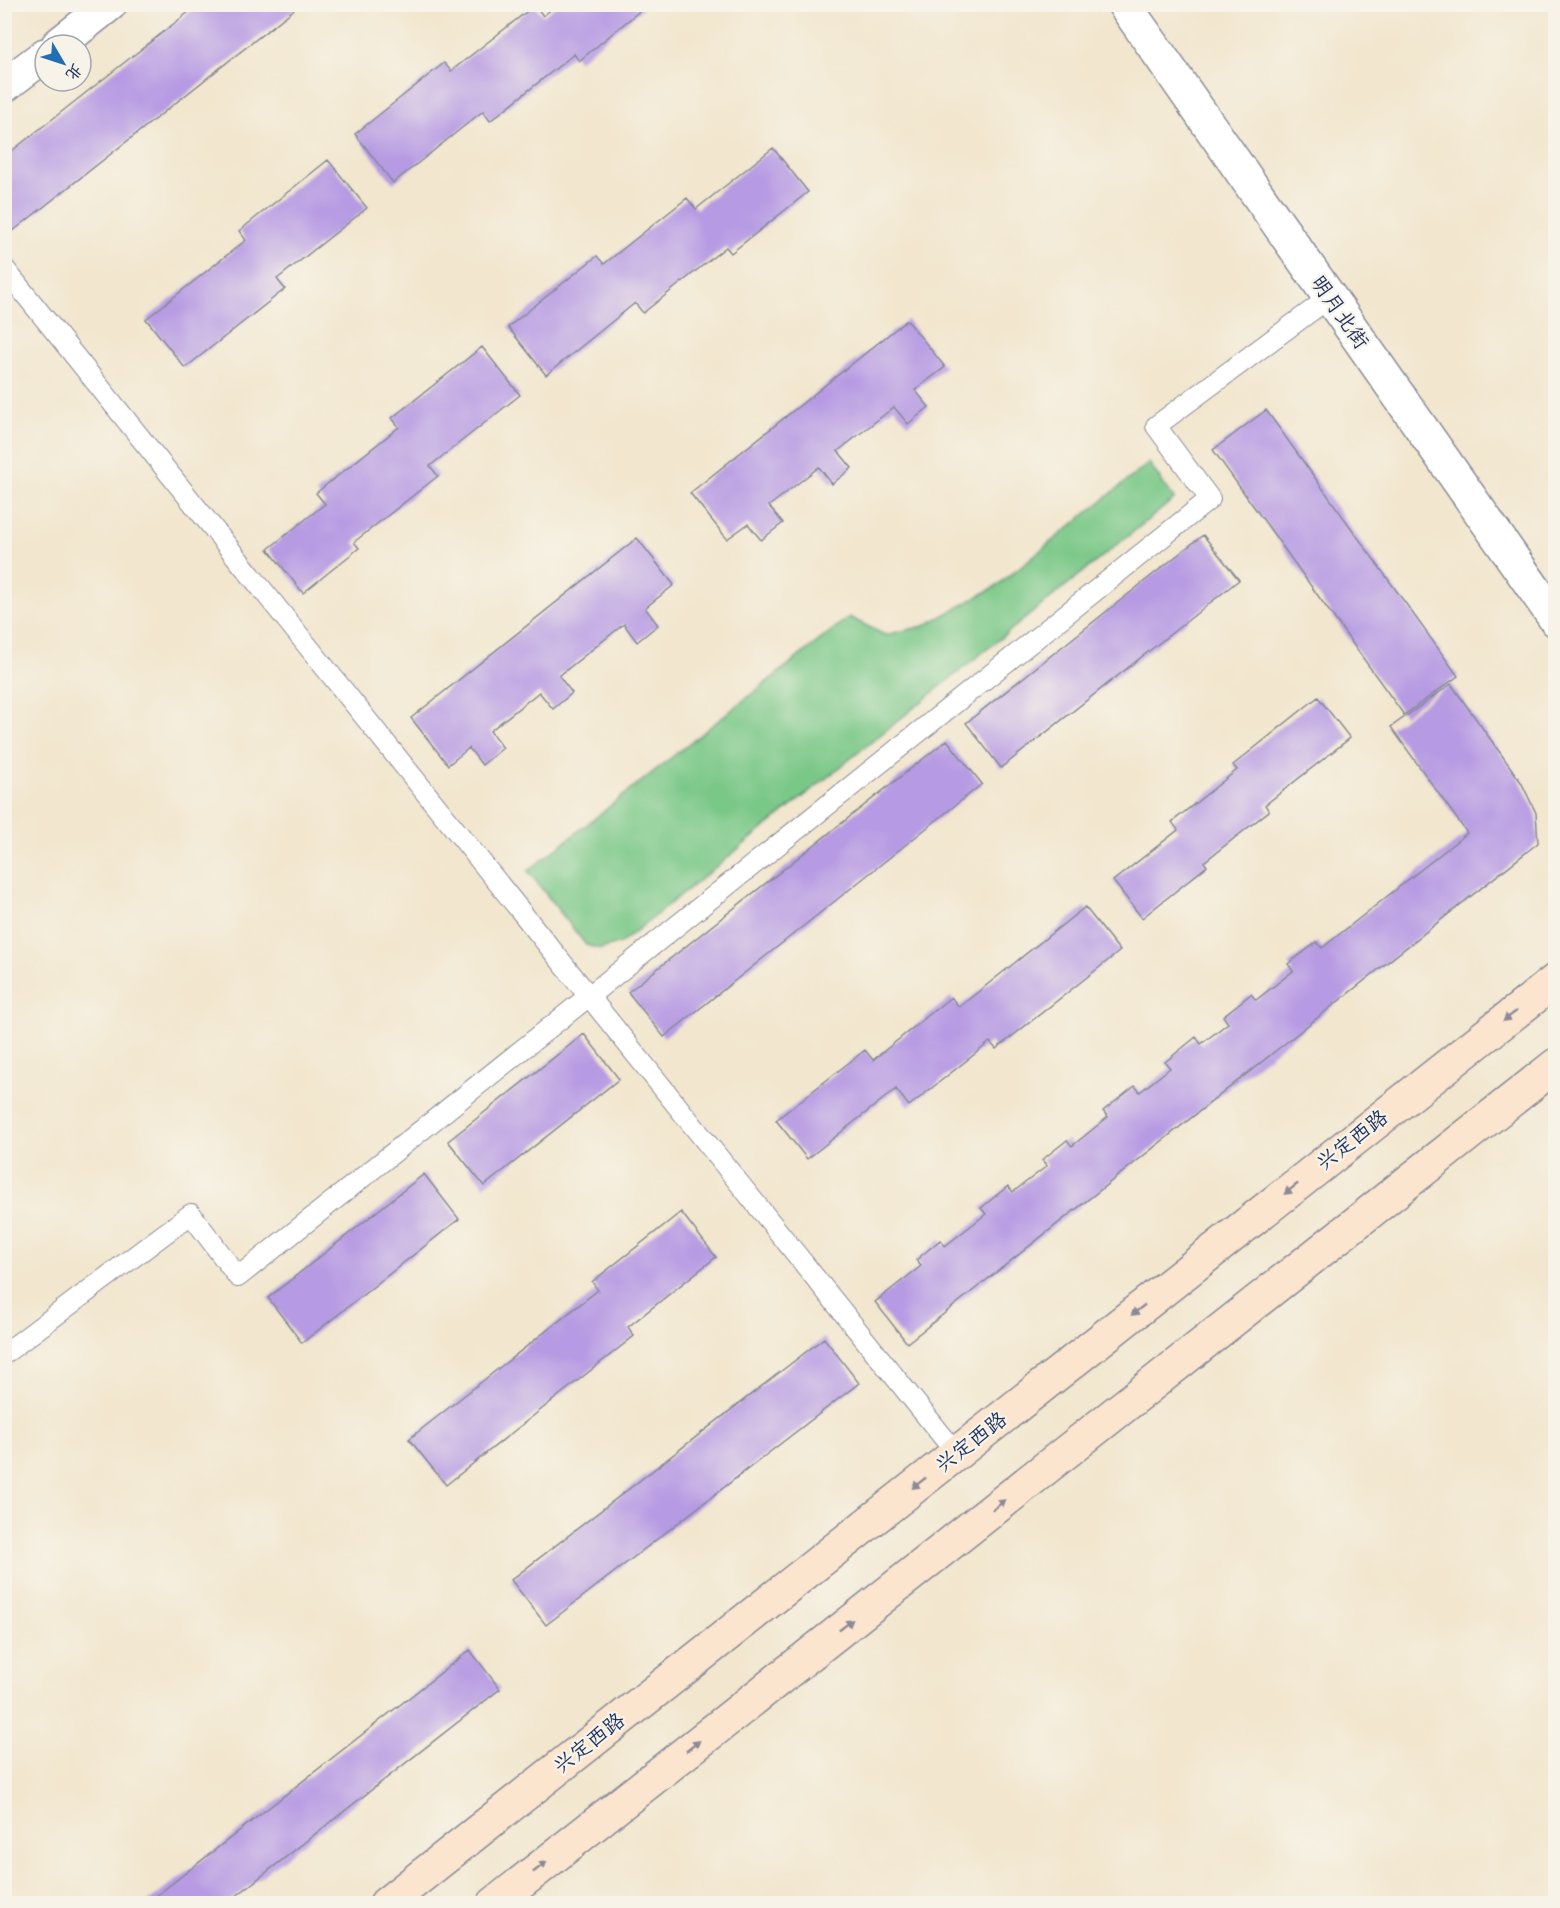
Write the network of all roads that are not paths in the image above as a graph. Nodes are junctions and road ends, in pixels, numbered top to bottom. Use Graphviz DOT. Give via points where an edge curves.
graph roads {
  1 [pos="1124,4"];
  2 [pos="98,8"];
  3 [pos="71,33"];
  4 [pos="33,64"];
  5 [pos="4,86"];
  6 [pos="4,268"];
  7 [pos="1330,297"];
  8 [pos="1556,620"];
  9 [pos="1556,980"];
  10 [pos="589,996"];
  11 [pos="1556,1065"];
  12 [pos="4,1353"];
  13 [pos="956,1453"];
  14 [pos="386,1904"];
  15 [pos="494,1904"];
  1 -- 7 [label="street, 明月北街"];
  2 -- 3 [label="street"];
  4 -- 5 [label="street"];
  6 -- 10 [label="lane"];
  7 -- 8 [label="street, 明月北街"];
  7 -- 10 [label="lane" via="1156,426 1210,499"];
  9 -- 13 [label="main road, 兴定西路, one-way"];
  10 -- 12 [label="lane" via="238,1277 191,1214"];
  10 -- 13 [label="lane"];
  15 -- 11 [label="main road, one-way"];
  13 -- 14 [label="main road, 兴定西路, one-way"];
}
